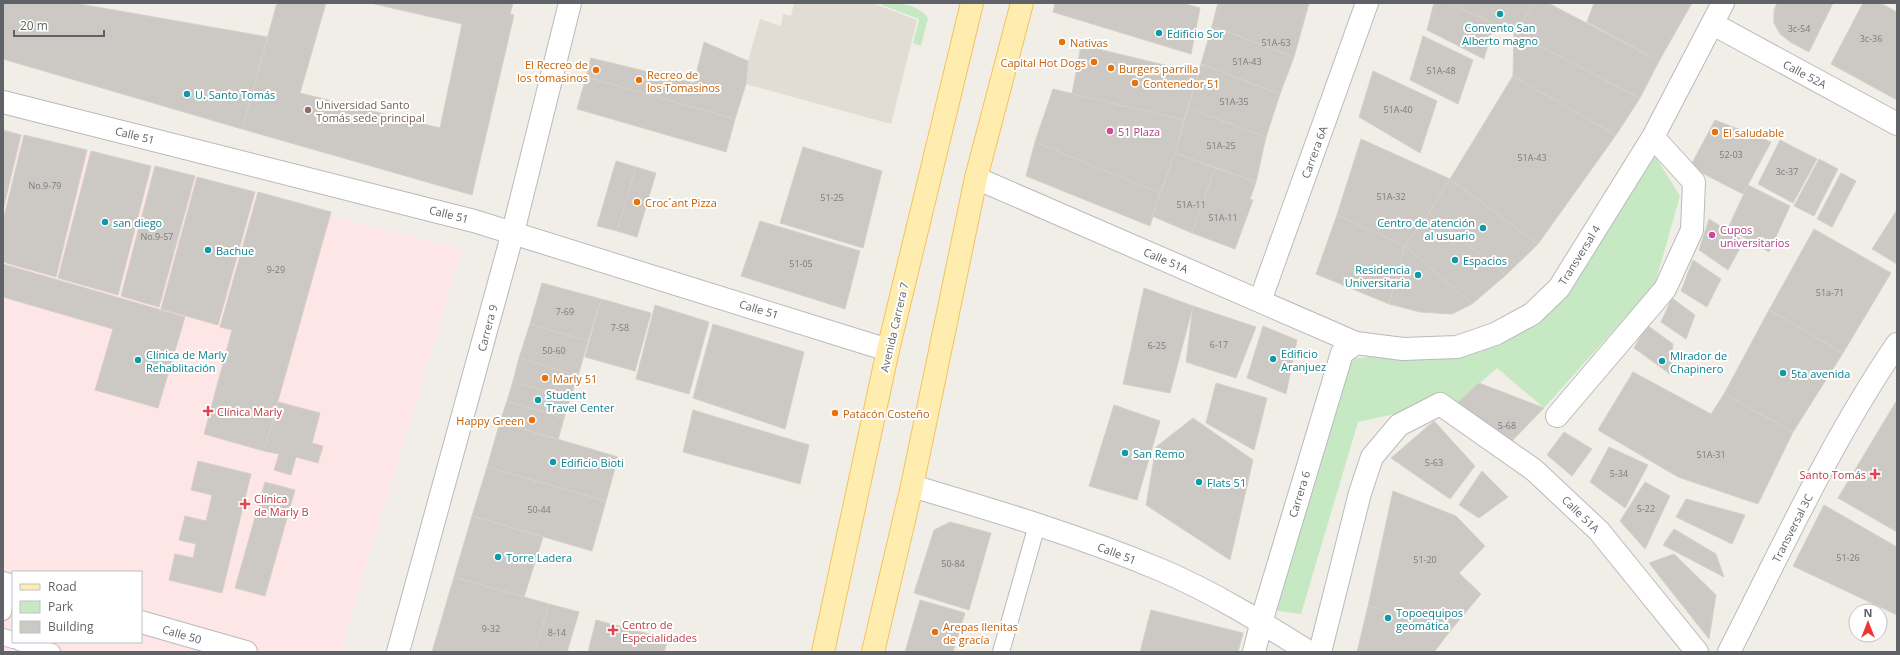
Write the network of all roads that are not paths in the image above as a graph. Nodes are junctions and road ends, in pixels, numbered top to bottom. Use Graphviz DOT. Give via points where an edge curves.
graph roads {
  1 [pos="570,3"];
  2 [pos="972,3"];
  3 [pos="1022,3"];
  4 [pos="1367,3"];
  5 [pos="1723,3"];
  6 [pos="1713,24"];
  7 [pos="3,102"];
  8 [pos="1897,124"];
  9 [pos="1653,137"];
  10 [pos="976,178"];
  11 [pos="513,232"];
  12 [pos="1260,301"];
  13 [pos="1356,343"];
  14 [pos="1897,344"];
  15 [pos="888,350"];
  16 [pos="1557,416"];
  17 [pos="912,486"];
  18 [pos="1037,525"];
  19 [pos="8,584"];
  20 [pos="3,612"];
  21 [pos="142,622"];
  22 [pos="1261,622"];
  23 [pos="22,643"];
  24 [pos="211,647"];
  25 [pos="52,652"];
  26 [pos="246,652"];
  27 [pos="398,652"];
  28 [pos="823,652"];
  29 [pos="873,652"];
  30 [pos="1001,652"];
  31 [pos="1254,652"];
  32 [pos="1309,652"];
  33 [pos="1320,652"];
  34 [pos="1697,652"];
  35 [pos="1729,652"];
  1 -- 11 [label="street, Carrera 9"];
  2 -- 15 [label="main road, Avenida Carrera 7"];
  3 -- 10 [label="main road"];
  4 -- 12 [label="street, Carrera 6A"];
  5 -- 6 [label="street, Transversal 4"];
  6 -- 8 [label="street, Calle 52A"];
  6 -- 9 [label="street, Transversal 4"];
  7 -- 11 [label="street, Calle 51"];
  9 -- 13 [label="street, Transversal 4" via="1559,288 1532,314 1495,334 1457,347 1403,349"];
  9 -- 16 [label="street" via="1694,182 1692,230 1665,289"];
  10 -- 12 [label="street, Calle 51A"];
  10 -- 17 [label="main road"];
  11 -- 15 [label="street, Calle 51"];
  11 -- 27 [label="street, Carrera 9"];
  12 -- 13 [label="street, Calle 51A"];
  13 -- 22 [label="street, Carrera 6" via="1342,353"];
  14 -- 35 [label="street, Transversal 3C" via="1873,380 1816,481"];
  15 -- 28 [label="main road, Avenida Carrera 7"];
  17 -- 18 [label="street, Calle 51"];
  17 -- 29 [label="main road"];
  18 -- 22 [label="street, Calle 51" via="1162,570 1214,595"];
  18 -- 30 [label="lane"];
  19 -- 20 [label="lane"];
  21 -- 24 [label="street, Calle 50"];
  22 -- 31 [label="street, Carrera 6"];
  22 -- 32 [label="street, Calle 51"];
  23 -- 25 [label="lane"];
  24 -- 26 [label="street, Calle 50"];
  33 -- 34 [label="street, Calle 51A" via="1360,493 1372,457 1399,425 1440,404 1534,470 1599,531"];
}
